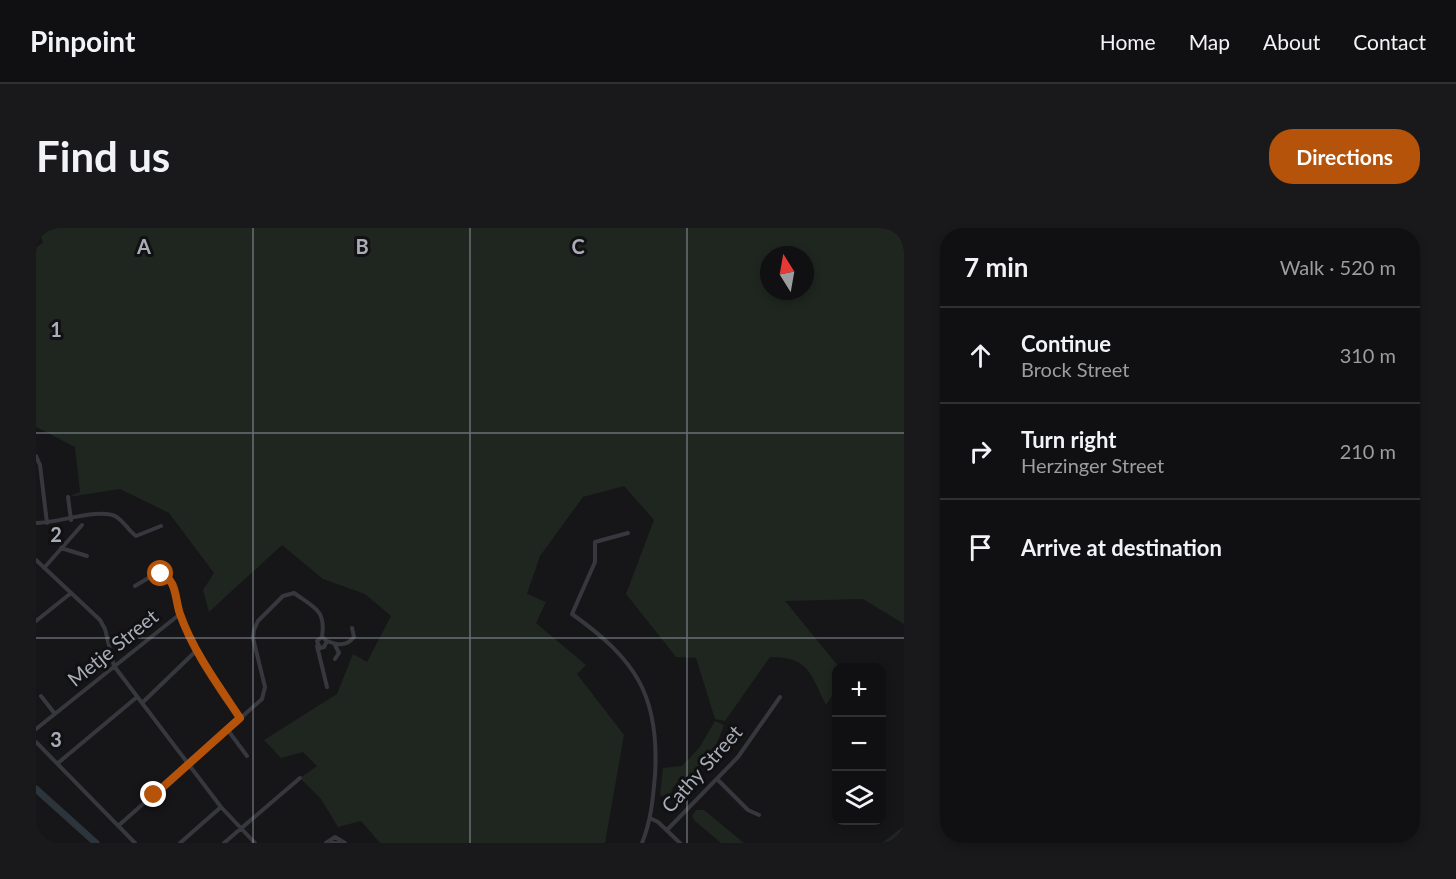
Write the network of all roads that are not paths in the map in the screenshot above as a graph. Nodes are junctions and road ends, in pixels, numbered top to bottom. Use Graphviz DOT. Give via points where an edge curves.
graph roads {
  1 [pos="36,456"];
  2 [pos="68,497"];
  3 [pos="71,519"];
  4 [pos="36,523"];
  5 [pos="47,523"];
  6 [pos="82,525"];
  7 [pos="161,526"];
  8 [pos="628,533"];
  9 [pos="61,548"];
  10 [pos="87,556"];
  11 [pos="36,560"];
  12 [pos="44,568"];
  13 [pos="135,586"];
  14 [pos="71,593"];
  15 [pos="180,614"];
  16 [pos="36,621"];
  17 [pos="352,628"];
  18 [pos="322,637"];
  19 [pos="327,641"];
  20 [pos="335,644"];
  21 [pos="317,646"];
  22 [pos="197,650"];
  23 [pos="335,659"];
  24 [pos="114,666"];
  25 [pos="327,687"];
  26 [pos="41,696"];
  27 [pos="137,697"];
  28 [pos="780,697"];
  29 [pos="142,703"];
  30 [pos="55,714"];
  31 [pos="240,718"];
  32 [pos="36,729"];
  33 [pos="227,729"];
  34 [pos="36,742"];
  35 [pos="247,756"];
  36 [pos="58,763"];
  37 [pos="189,764"];
  38 [pos="300,778"];
  39 [pos="718,780"];
  40 [pos="221,807"];
  41 [pos="759,815"];
  42 [pos="650,818"];
  43 [pos="118,826"];
  44 [pos="240,828"];
  45 [pos="667,830"];
  46 [pos="135,843"];
  47 [pos="180,843"];
  48 [pos="224,843"];
  49 [pos="255,843"];
  50 [pos="326,843"];
  51 [pos="333,843"];
  52 [pos="339,843"];
  53 [pos="345,843"];
  54 [pos="642,843"];
  55 [pos="680,843"];
  1 -- 5 [label="street"];
  2 -- 3 [label="street"];
  3 -- 5 [label="street"];
  3 -- 7 [label="street" via="107,513 136,536"];
  4 -- 5 [label="street"];
  6 -- 9 [label="street"];
  8 -- 42 [label="street" via="595,542 595,562 572,614 611,644 643,688 656,740"];
  9 -- 10 [label="street"];
  9 -- 12 [label="street"];
  11 -- 12 [label="street"];
  12 -- 14 [label="street"];
  13 -- 15 [label="street" via="151,575 165,575 172,582"];
  14 -- 16 [label="street"];
  14 -- 24 [label="street" via="103,625"];
  15 -- 22 [label="street"];
  15 -- 24 [label="street, Metje Street"];
  17 -- 20 [label="street" via="352,640 345,645"];
  18 -- 19 [label="street"];
  18 -- 21 [label="street"];
  18 -- 31 [label="street" via="321,614 294,593 283,596 254,630 265,693"];
  19 -- 20 [label="street"];
  19 -- 21 [label="street" via="324,647"];
  20 -- 23 [label="street" via="339,651"];
  21 -- 25 [label="street"];
  22 -- 29 [label="street"];
  22 -- 31 [label="street"];
  24 -- 27 [label="street"];
  24 -- 30 [label="street, Metje Street"];
  26 -- 30 [label="street"];
  27 -- 29 [label="street"];
  27 -- 36 [label="street"];
  28 -- 39 [label="street, Cathy Street"];
  29 -- 37 [label="street"];
  30 -- 32 [label="street, Metje Street"];
  31 -- 33 [label="street"];
  33 -- 35 [label="street"];
  33 -- 37 [label="street"];
  34 -- 36 [label="street"];
  36 -- 43 [label="street"];
  37 -- 40 [label="street"];
  37 -- 43 [label="street"];
  38 -- 44 [label="street"];
  39 -- 41 [label="street" via="748,810"];
  39 -- 45 [label="street, Cathy Street"];
  40 -- 44 [label="street"];
  40 -- 47 [label="street"];
  42 -- 45 [label="street"];
  42 -- 54 [label="street"];
  43 -- 46 [label="street"];
  44 -- 48 [label="street"];
  44 -- 49 [label="street"];
  45 -- 55 [label="street"];
  50 -- 53 [label="street" via="334,837"];
  51 -- 52 [label="street"];
}
